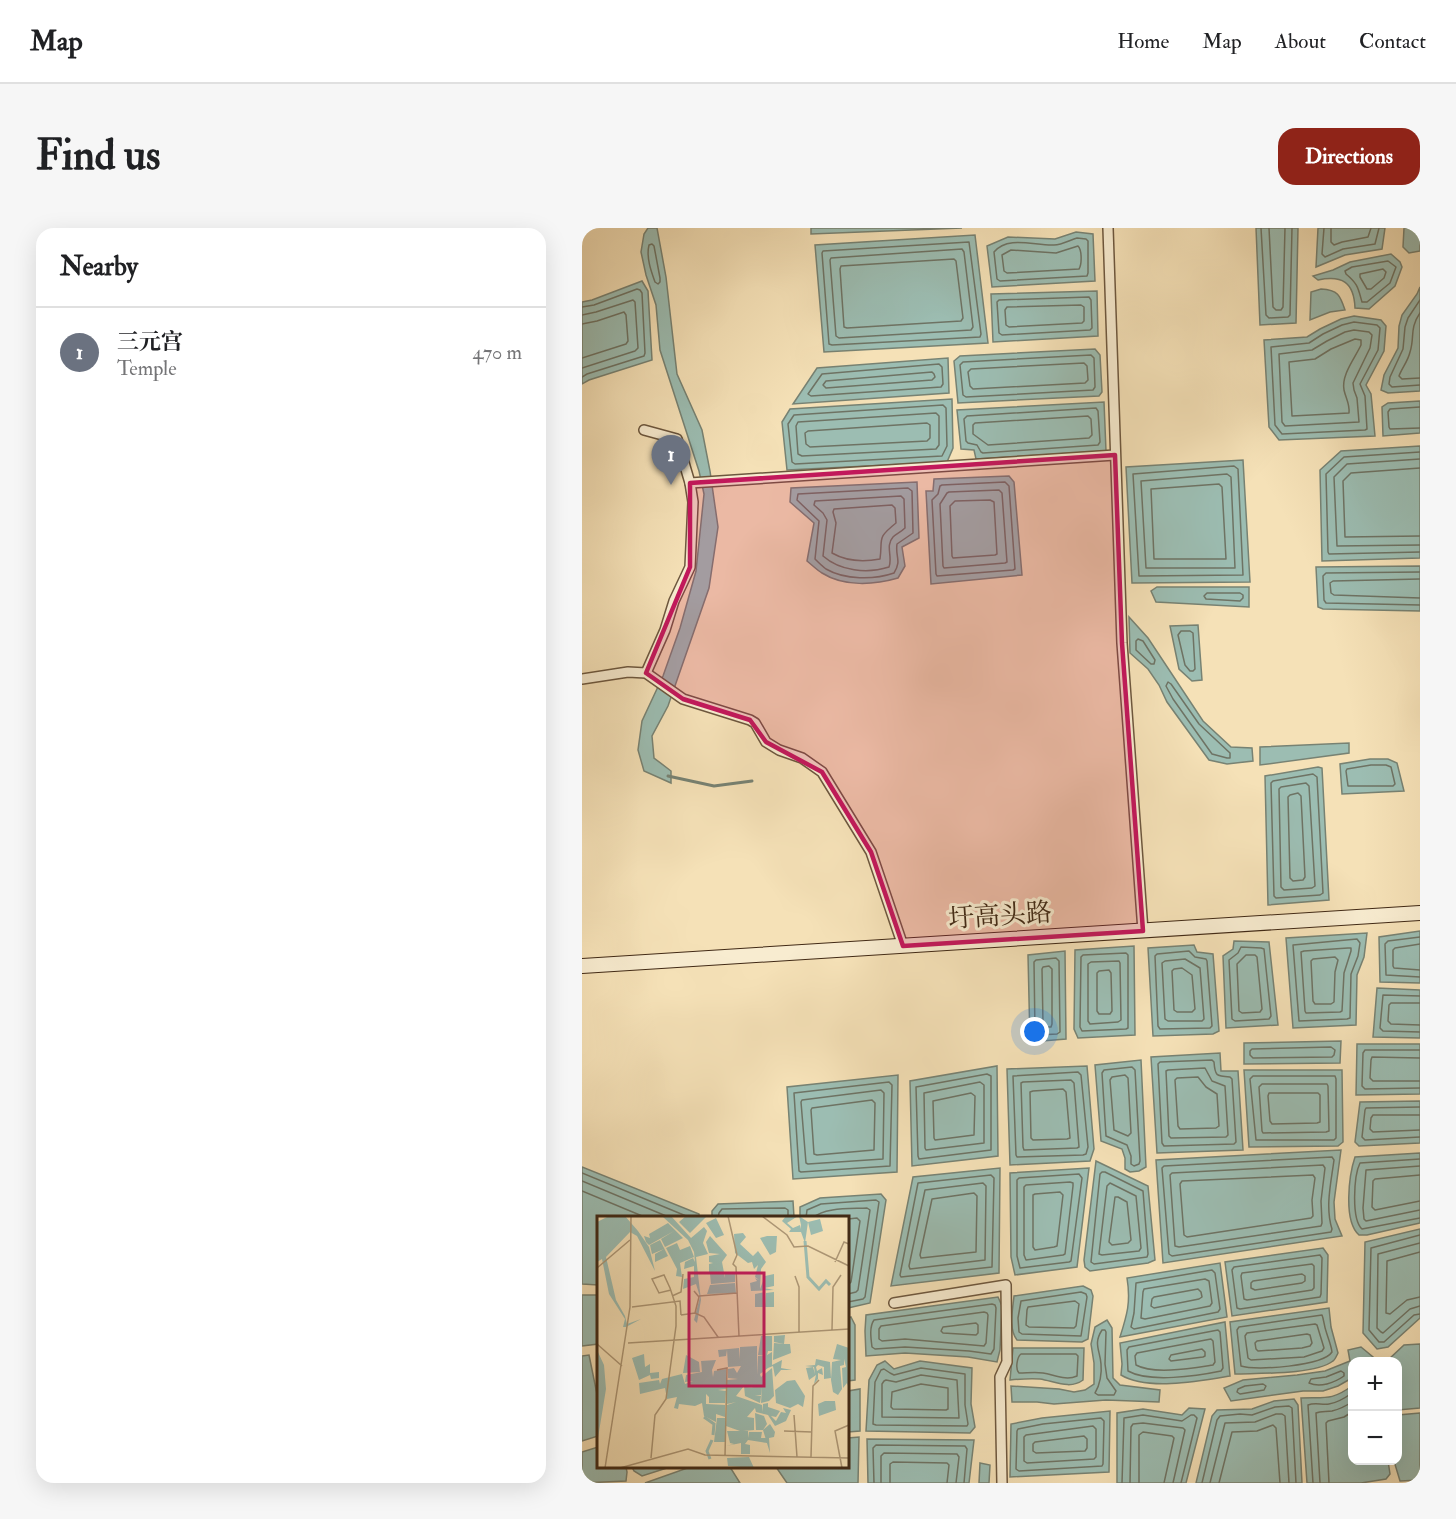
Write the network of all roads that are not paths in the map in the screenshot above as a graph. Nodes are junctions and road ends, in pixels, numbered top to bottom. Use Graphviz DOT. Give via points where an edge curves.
graph roads {
  1 [pos="1108,228"];
  2 [pos="644,430"];
  3 [pos="1115,455"];
  4 [pos="694,482"];
  5 [pos="646,673"];
  6 [pos="582,679"];
  7 [pos="1420,914"];
  8 [pos="1143,931"];
  9 [pos="903,946"];
  10 [pos="582,966"];
  11 [pos="894,1303"];
  12 [pos="1002,1483"];
  1 -- 3 [label="street"];
  2 -- 4 [label="street" via="676,439"];
  3 -- 4 [label="street"];
  3 -- 8 [label="street" via="1122,643"];
  4 -- 5 [label="street" via="690,567"];
  5 -- 6 [label="street"];
  5 -- 9 [label="street" via="683,699 750,720 766,742 822,772 871,852"];
  7 -- 8 [label="street, 圩高头路"];
  8 -- 9 [label="street, 圩高头路"];
  9 -- 10 [label="street, 圩高头路"];
  11 -- 12 [label="street" via="1006,1285 1007,1362 1000,1377"];
}
